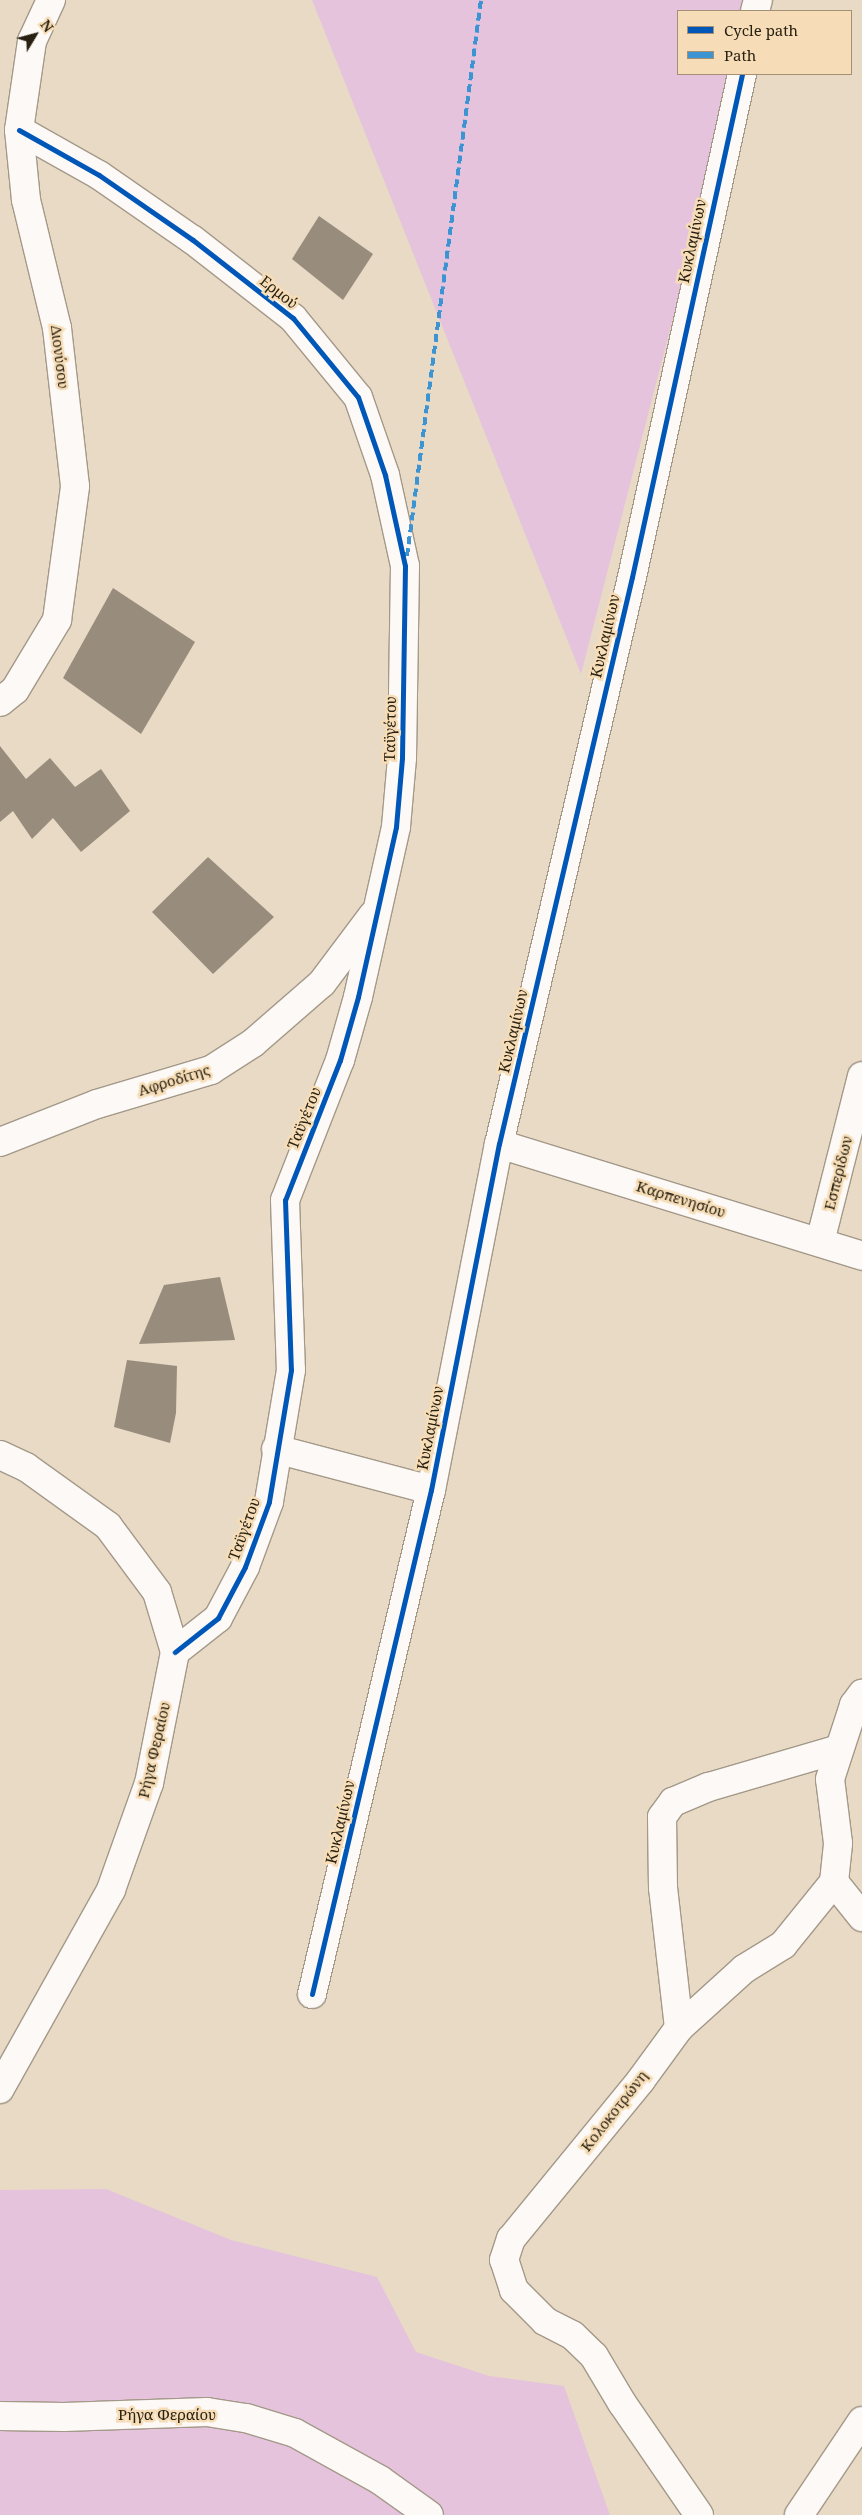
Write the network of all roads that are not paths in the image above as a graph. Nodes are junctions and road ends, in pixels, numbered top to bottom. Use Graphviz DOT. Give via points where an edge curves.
graph roads {
  1 [pos="47,2"];
  2 [pos="742,75"];
  3 [pos="19,130"];
  4 [pos="405,566"];
  5 [pos="0,702"];
  6 [pos="380,906"];
  7 [pos="862,1076"];
  8 [pos="0,1142"];
  9 [pos="499,1144"];
  10 [pos="820,1242"];
  11 [pos="862,1256"];
  12 [pos="276,1449"];
  13 [pos="0,1455"];
  14 [pos="431,1490"];
  15 [pos="175,1652"];
  16 [pos="862,1694"];
  17 [pos="839,1749"];
  18 [pos="834,1882"];
  19 [pos="862,1917"];
  20 [pos="312,1994"];
  21 [pos="679,2028"];
  22 [pos="11,2052"];
  23 [pos="0,2089"];
  24 [pos="0,2416"];
  25 [pos="862,2421"];
  26 [pos="429,2515"];
  27 [pos="699,2515"];
  28 [pos="799,2515"];
  1 -- 3 [label="street, Διονύσου" via="32,41"];
  2 -- 9 [label="street, Κυκλαμίνων" via="632,576"];
  3 -- 4 [label="street, Ερμού" via="99,176 193,240 293,318 358,397 385,475"];
  3 -- 5 [label="street, Διονύσου" via="26,200 57,328 74,486 58,620 15,690"];
  4 -- 6 [label="street, Ταϋγέτου" via="402,758 396,827"];
  6 -- 8 [label="street, Αφροδίτης" via="322,983 253,1043 211,1070 97,1104"];
  6 -- 12 [label="street, Ταϋγέτου" via="340,1060 285,1200 291,1370"];
  7 -- 10 [label="street, Εσπερίδων"];
  9 -- 10 [label="street, Καρπενησίου"];
  9 -- 14 [label="street, Κυκλαμίνων"];
  10 -- 11 [label="street, Καρπενησίου"];
  12 -- 14 [label="street"];
  12 -- 15 [label="street, Ταϋγέτου" via="268,1502 244,1567 218,1618"];
  13 -- 15 [label="street, Ρήγα Φεραίου" via="26,1467 108,1526 157,1592"];
  14 -- 20 [label="street, Κυκλαμίνων"];
  15 -- 22 [label="street, Ρήγα Φεραίου" via="149,1783 111,1890"];
  16 -- 17 [label="street" via="854,1705"];
  17 -- 18 [label="street" via="830,1779 838,1843"];
  17 -- 21 [label="street" via="709,1787 673,1802 662,1817 663,1888"];
  18 -- 19 [label="street"];
  18 -- 21 [label="street, Κολοκοτρώνη" via="783,1945 744,1969"];
  21 -- 27 [label="street, Κολοκοτρώνη" via="511,2239 504,2260 514,2290 545,2321 572,2335 594,2356 622,2403"];
  22 -- 23 [label="street, Ρήγα Φεραίου"];
  24 -- 26 [label="street, Ρήγα Φεραίου" via="208,2412 246,2418 296,2433 380,2480"];
  25 -- 28 [label="street"];
}
